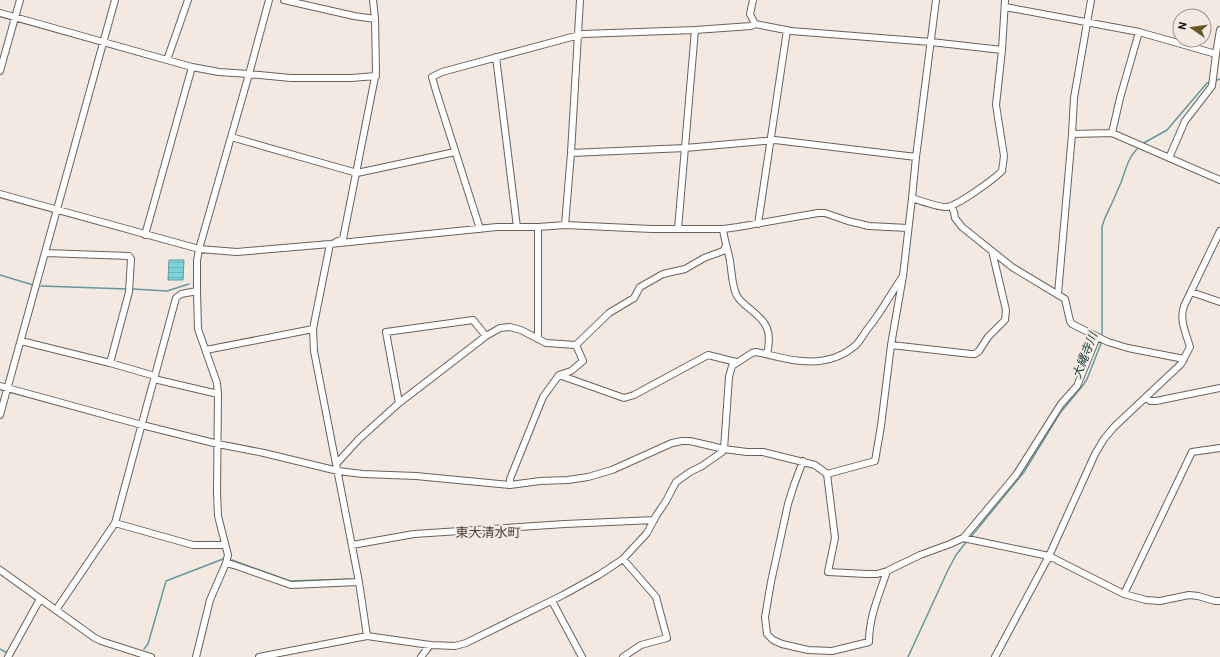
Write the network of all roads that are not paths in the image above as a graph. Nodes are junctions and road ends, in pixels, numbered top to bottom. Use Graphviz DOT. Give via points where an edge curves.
graph roads {
  1 [pos="20,0"];
  2 [pos="115,0"];
  3 [pos="188,0"];
  4 [pos="268,0"];
  5 [pos="284,0"];
  6 [pos="373,0"];
  7 [pos="580,0"];
  8 [pos="752,0"];
  9 [pos="936,0"];
  10 [pos="1005,0"];
  11 [pos="1091,0"];
  12 [pos="1005,7"];
  13 [pos="0,13"];
  14 [pos="15,17"];
  15 [pos="376,19"];
  16 [pos="1087,21"];
  17 [pos="755,24"];
  18 [pos="695,30"];
  19 [pos="786,30"];
  20 [pos="1220,30"];
  21 [pos="1139,32"];
  22 [pos="579,35"];
  23 [pos="104,42"];
  24 [pos="930,42"];
  25 [pos="1002,50"];
  26 [pos="1216,54"];
  27 [pos="496,57"];
  28 [pos="167,60"];
  29 [pos="192,67"];
  30 [pos="0,71"];
  31 [pos="249,74"];
  32 [pos="376,76"];
  33 [pos="1112,133"];
  34 [pos="1072,134"];
  35 [pos="231,138"];
  36 [pos="770,141"];
  37 [pos="685,148"];
  38 [pos="455,152"];
  39 [pos="571,153"];
  40 [pos="916,157"];
  41 [pos="1169,158"];
  42 [pos="357,172"];
  43 [pos="1220,180"];
  44 [pos="0,194"];
  45 [pos="912,198"];
  46 [pos="951,206"];
  47 [pos="56,210"];
  48 [pos="758,224"];
  49 [pos="565,226"];
  50 [pos="517,227"];
  51 [pos="538,227"];
  52 [pos="480,228"];
  53 [pos="908,228"];
  54 [pos="678,229"];
  55 [pos="723,229"];
  56 [pos="1220,231"];
  57 [pos="145,235"];
  58 [pos="1218,241"];
  59 [pos="330,244"];
  60 [pos="726,246"];
  61 [pos="199,249"];
  62 [pos="992,251"];
  63 [pos="46,253"];
  64 [pos="903,276"];
  65 [pos="197,291"];
  66 [pos="1191,292"];
  67 [pos="1058,294"];
  68 [pos="1220,302"];
  69 [pos="313,329"];
  70 [pos="486,336"];
  71 [pos="1100,338"];
  72 [pos="538,339"];
  73 [pos="21,341"];
  74 [pos="576,345"];
  75 [pos="891,345"];
  76 [pos="206,350"];
  77 [pos="767,354"];
  78 [pos="1184,359"];
  79 [pos="736,362"];
  80 [pos="110,363"];
  81 [pos="559,375"];
  82 [pos="154,377"];
  83 [pos="0,386"];
  84 [pos="7,388"];
  85 [pos="1220,388"];
  86 [pos="218,394"];
  87 [pos="1146,397"];
  88 [pos="399,403"];
  89 [pos="0,415"];
  90 [pos="142,425"];
  91 [pos="218,444"];
  92 [pos="1220,448"];
  93 [pos="724,449"];
  94 [pos="803,461"];
  95 [pos="336,464"];
  96 [pos="338,471"];
  97 [pos="827,474"];
  98 [pos="510,485"];
  99 [pos="654,520"];
  100 [pos="115,523"];
  101 [pos="964,539"];
  102 [pos="225,545"];
  103 [pos="352,545"];
  104 [pos="1049,556"];
  105 [pos="623,559"];
  106 [pos="226,563"];
  107 [pos="0,570"];
  108 [pos="887,571"];
  109 [pos="359,582"];
  110 [pos="1124,594"];
  111 [pos="40,599"];
  112 [pos="552,601"];
  113 [pos="1220,601"];
  114 [pos="56,610"];
  115 [pos="367,636"];
  116 [pos="430,645"];
  117 [pos="274,656"];
  118 [pos="8,657"];
  119 [pos="152,657"];
  120 [pos="196,657"];
  121 [pos="259,657"];
  122 [pos="421,657"];
  123 [pos="582,657"];
  124 [pos="623,657"];
  125 [pos="995,657"];
  1 -- 14 [label="street"];
  2 -- 23 [label="street"];
  3 -- 28 [label="street"];
  4 -- 31 [label="street"];
  5 -- 15 [label="street"];
  6 -- 15 [label="street"];
  7 -- 22 [label="street"];
  8 -- 17 [label="street" via="750,14"];
  9 -- 24 [label="street"];
  10 -- 12 [label="street"];
  11 -- 16 [label="street"];
  12 -- 16 [label="street"];
  12 -- 25 [label="street"];
  13 -- 14 [label="street"];
  14 -- 23 [label="street"];
  14 -- 30 [label="street"];
  15 -- 32 [label="street"];
  16 -- 21 [label="street"];
  16 -- 34 [label="street" via="1074,98"];
  17 -- 18 [label="street"];
  17 -- 19 [label="street"];
  18 -- 22 [label="street"];
  18 -- 37 [label="street"];
  19 -- 24 [label="street"];
  19 -- 36 [label="street"];
  20 -- 26 [label="street"];
  21 -- 26 [label="street"];
  21 -- 33 [label="street"];
  22 -- 27 [label="street"];
  22 -- 39 [label="street"];
  23 -- 28 [label="street"];
  23 -- 47 [label="street"];
  24 -- 25 [label="street"];
  24 -- 40 [label="street"];
  25 -- 46 [label="street" via="996,106 1004,156 1002,171"];
  26 -- 41 [label="street" via="1212,85 1185,122"];
  27 -- 38 [label="street" via="432,77"];
  27 -- 50 [label="street"];
  28 -- 29 [label="street"];
  29 -- 31 [label="street"];
  29 -- 57 [label="street"];
  31 -- 32 [label="street" via="291,78"];
  31 -- 35 [label="street"];
  32 -- 42 [label="street"];
  33 -- 34 [label="street"];
  33 -- 41 [label="street"];
  34 -- 67 [label="street"];
  35 -- 42 [label="street"];
  35 -- 61 [label="street"];
  36 -- 37 [label="street"];
  36 -- 40 [label="street"];
  36 -- 48 [label="street"];
  37 -- 39 [label="street"];
  37 -- 54 [label="street"];
  38 -- 42 [label="street"];
  38 -- 52 [label="street"];
  39 -- 49 [label="street"];
  40 -- 45 [label="street"];
  41 -- 43 [label="street"];
  42 -- 59 [label="street" via="343,239"];
  44 -- 47 [label="street"];
  45 -- 46 [label="street"];
  45 -- 53 [label="street"];
  46 -- 62 [label="street" via="955,218 962,227"];
  47 -- 57 [label="street"];
  47 -- 63 [label="street"];
  48 -- 53 [label="street" via="825,213 869,226"];
  48 -- 55 [label="street"];
  49 -- 51 [label="street"];
  49 -- 54 [label="street"];
  50 -- 51 [label="street"];
  50 -- 52 [label="street"];
  51 -- 72 [label="street"];
  52 -- 59 [label="street"];
  53 -- 64 [label="street"];
  54 -- 55 [label="street"];
  55 -- 60 [label="street"];
  56 -- 58 [label="street"];
  57 -- 61 [label="street"];
  58 -- 66 [label="street"];
  59 -- 61 [label="street" via="237,252"];
  59 -- 69 [label="street"];
  60 -- 74 [label="street" via="723,251 685,269 663,274 640,288 634,298 609,313"];
  60 -- 77 [label="street" via="736,295 762,320 769,332"];
  61 -- 65 [label="street"];
  62 -- 67 [label="street" via="1012,267"];
  62 -- 75 [label="street" via="1006,315 1005,320 988,337 979,351 971,354"];
  63 -- 73 [label="street"];
  63 -- 80 [label="street" via="129,256 131,259 129,292"];
  64 -- 75 [label="street"];
  64 -- 77 [label="street" via="872,324 857,344 846,353 824,360 807,361"];
  65 -- 76 [label="street" via="198,329"];
  65 -- 82 [label="street" via="181,294 176,298"];
  66 -- 68 [label="street"];
  66 -- 78 [label="street" via="1182,313 1190,347"];
  67 -- 71 [label="street" via="1065,298 1072,324"];
  69 -- 76 [label="street"];
  69 -- 95 [label="street" via="314,351"];
  70 -- 72 [label="street" via="500,328 510,327"];
  70 -- 88 [label="street"];
  70 -- 88 [label="street" via="473,320 386,332"];
  71 -- 78 [label="street" via="1128,348"];
  71 -- 101 [label="street" via="1077,386 1061,404 1016,475"];
  72 -- 74 [label="street" via="546,343"];
  73 -- 80 [label="street"];
  73 -- 84 [label="street"];
  74 -- 81 [label="street" via="583,361 571,371"];
  75 -- 97 [label="street" via="875,461"];
  76 -- 86 [label="street"];
  77 -- 79 [label="street" via="752,352"];
  78 -- 87 [label="street"];
  79 -- 81 [label="street" via="708,355 624,398"];
  79 -- 93 [label="street" via="729,377"];
  80 -- 82 [label="street"];
  81 -- 98 [label="street" via="543,397"];
  82 -- 86 [label="street"];
  82 -- 90 [label="street"];
  83 -- 84 [label="street"];
  84 -- 89 [label="street"];
  84 -- 90 [label="street"];
  85 -- 87 [label="street" via="1156,401 1150,401"];
  86 -- 91 [label="street"];
  87 -- 104 [label="street" via="1104,438"];
  88 -- 95 [label="street"];
  90 -- 91 [label="street"];
  90 -- 100 [label="street"];
  91 -- 96 [label="street"];
  91 -- 102 [label="street" via="218,516"];
  92 -- 110 [label="street" via="1192,452"];
  93 -- 94 [label="street" via="763,452"];
  93 -- 98 [label="street" via="682,441 667,445 612,470 568,480"];
  93 -- 99 [label="street" via="676,482"];
  94 -- 97 [label="street" via="815,464"];
  94 -- 108 [label="street" via="788,504 771,582 765,617 768,634 773,640 808,650 832,651 869,642 869,629 875,604"];
  95 -- 96 [label="street"];
  96 -- 98 [label="street"];
  96 -- 103 [label="street"];
  97 -- 108 [label="street" via="835,538 828,572 877,574"];
  99 -- 103 [label="street" via="414,534"];
  99 -- 105 [label="street" via="647,533"];
  100 -- 102 [label="street" via="193,545"];
  100 -- 114 [label="street"];
  101 -- 104 [label="street"];
  101 -- 108 [label="street" via="920,555"];
  102 -- 106 [label="street" via="228,555"];
  103 -- 109 [label="street"];
  104 -- 110 [label="street"];
  104 -- 125 [label="street"];
  105 -- 112 [label="street" via="600,575"];
  105 -- 124 [label="street" via="656,597 667,638 641,645"];
  106 -- 109 [label="street" via="291,584"];
  106 -- 120 [label="street" via="210,600"];
  107 -- 111 [label="street"];
  109 -- 115 [label="street"];
  110 -- 113 [label="street" via="1146,600 1189,595"];
  111 -- 114 [label="street"];
  111 -- 118 [label="street"];
  112 -- 116 [label="street" via="466,643 456,646"];
  112 -- 123 [label="street"];
  114 -- 119 [label="street" via="101,641"];
  115 -- 116 [label="street"];
  115 -- 117 [label="street"];
  116 -- 122 [label="street"];
  117 -- 121 [label="street"];
}
